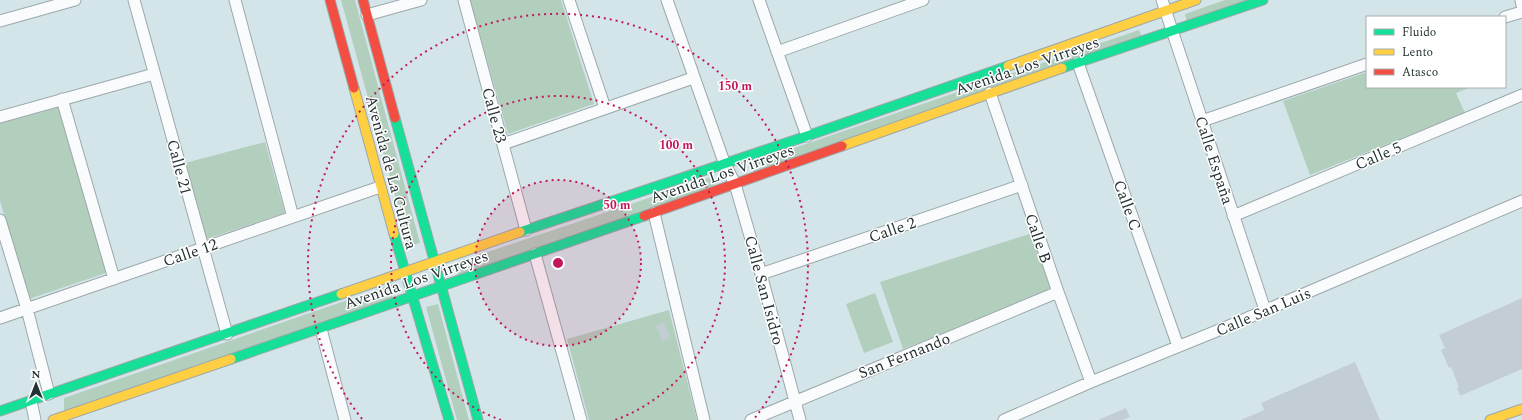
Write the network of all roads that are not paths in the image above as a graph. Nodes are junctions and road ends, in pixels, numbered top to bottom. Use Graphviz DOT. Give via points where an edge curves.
graph roads {
  1 [pos="75,0"];
  2 [pos="134,0"];
  3 [pos="235,0"];
  4 [pos="330,0"];
  5 [pos="363,0"];
  6 [pos="421,0"];
  7 [pos="464,0"];
  8 [pos="569,0"];
  9 [pos="667,0"];
  10 [pos="759,0"];
  11 [pos="923,0"];
  12 [pos="1196,0"];
  13 [pos="1263,0"];
  14 [pos="1521,0"];
  15 [pos="1163,5"];
  16 [pos="1522,5"];
  17 [pos="1522,12"];
  18 [pos="367,15"];
  19 [pos="1506,18"];
  20 [pos="0,21"];
  21 [pos="1172,31"];
  22 [pos="777,52"];
  23 [pos="1078,63"];
  24 [pos="1366,64"];
  25 [pos="154,74"];
  26 [pos="693,78"];
  27 [pos="990,93"];
  28 [pos="1522,95"];
  29 [pos="62,99"];
  30 [pos="605,108"];
  31 [pos="0,117"];
  32 [pos="1202,121"];
  33 [pos="807,136"];
  34 [pos="503,144"];
  35 [pos="724,162"];
  36 [pos="735,184"];
  37 [pos="1022,185"];
  38 [pos="380,187"];
  39 [pos="1522,201"];
  40 [pos="654,213"];
  41 [pos="1233,216"];
  42 [pos="293,217"];
  43 [pos="0,220"];
  44 [pos="526,230"];
  45 [pos="203,248"];
  46 [pos="534,254"];
  47 [pos="435,260"];
  48 [pos="404,271"];
  49 [pos="762,274"];
  50 [pos="114,279"];
  51 [pos="442,286"];
  52 [pos="1058,292"];
  53 [pos="412,296"];
  54 [pos="26,309"];
  55 [pos="1265,310"];
  56 [pos="0,318"];
  57 [pos="321,329"];
  58 [pos="227,334"];
  59 [pos="1178,346"];
  60 [pos="1091,382"];
  61 [pos="49,394"];
  62 [pos="795,400"];
  63 [pos="31,401"];
  64 [pos="1522,408"];
  65 [pos="0,411"];
  66 [pos="35,420"];
  67 [pos="53,420"];
  68 [pos="344,420"];
  69 [pos="449,420"];
  70 [pos="478,420"];
  71 [pos="581,420"];
  72 [pos="704,420"];
  73 [pos="751,420"];
  74 [pos="800,420"];
  75 [pos="1004,420"];
  76 [pos="1490,420"];
  1 -- 20 [label="street"];
  2 -- 25 [label="street, Calle 21"];
  3 -- 42 [label="street"];
  4 -- 38 [label="main road, Avenida de La Cultura"];
  5 -- 18 [label="main road, Avenida de La Cultura"];
  6 -- 18 [label="street"];
  7 -- 34 [label="street, Calle 23"];
  8 -- 30 [label="street"];
  9 -- 26 [label="street, Calle San Isidro"];
  10 -- 22 [label="street"];
  11 -- 22 [label="street"];
  12 -- 15 [label="main road, Avenida Los Virreyes"];
  13 -- 21 [label="main road, Avenida Los Virreyes"];
  14 -- 16 [label="street"];
  15 -- 21 [label="street, Calle España"];
  15 -- 33 [label="main road, Avenida Los Virreyes"];
  17 -- 19 [label="street"];
  18 -- 47 [label="main road, Avenida de La Cultura"];
  21 -- 23 [label="main road, Avenida Los Virreyes"];
  21 -- 32 [label="street, Calle España"];
  22 -- 33 [label="street"];
  23 -- 27 [label="main road, Avenida Los Virreyes"];
  23 -- 59 [label="street, Calle C"];
  24 -- 32 [label="street"];
  25 -- 29 [label="street"];
  25 -- 45 [label="street, Calle 21"];
  26 -- 30 [label="street"];
  26 -- 35 [label="street, Calle San Isidro"];
  27 -- 36 [label="main road, Avenida Los Virreyes"];
  27 -- 37 [label="street, Calle B"];
  28 -- 41 [label="street, Calle 5"];
  29 -- 31 [label="street"];
  29 -- 50 [label="street"];
  30 -- 34 [label="street"];
  32 -- 41 [label="street, Calle España"];
  33 -- 35 [label="main road, Avenida Los Virreyes"];
  34 -- 44 [label="street, Calle 23"];
  35 -- 36 [label="street, Calle San Isidro"];
  35 -- 44 [label="main road, Avenida Los Virreyes"];
  36 -- 40 [label="main road, Avenida Los Virreyes"];
  36 -- 49 [label="street, Calle San Isidro"];
  37 -- 49 [label="street, Calle 2"];
  37 -- 52 [label="street, Calle B"];
  38 -- 42 [label="street, Calle 12"];
  38 -- 48 [label="main road, Avenida de La Cultura"];
  39 -- 55 [label="street, Calle San Luis"];
  40 -- 46 [label="main road, Avenida Los Virreyes"];
  40 -- 72 [label="street"];
  41 -- 55 [label="street, Calle España"];
  42 -- 45 [label="street, Calle 12"];
  43 -- 54 [label="street"];
  44 -- 47 [label="main road, Avenida Los Virreyes"];
  45 -- 50 [label="street, Calle 12"];
  45 -- 58 [label="street, Calle 21"];
  46 -- 51 [label="main road, Avenida Los Virreyes"];
  46 -- 71 [label="street"];
  47 -- 48 [label="main road, Avenida Los Virreyes"];
  47 -- 51 [label="main road, Avenida de La Cultura"];
  48 -- 53 [label="main road, Avenida de La Cultura"];
  48 -- 58 [label="main road, Avenida Los Virreyes"];
  49 -- 62 [label="street, Calle San Isidro"];
  50 -- 54 [label="street, Calle 12"];
  51 -- 53 [label="main road, Avenida Los Virreyes"];
  51 -- 70 [label="main road, Avenida de La Cultura"];
  52 -- 60 [label="street, Calle B"];
  52 -- 62 [label="street, San Fernando"];
  53 -- 57 [label="main road, Avenida Los Virreyes"];
  53 -- 69 [label="main road, Avenida de La Cultura"];
  54 -- 56 [label="street, Calle 12"];
  54 -- 61 [label="street"];
  55 -- 59 [label="street, Calle San Luis"];
  57 -- 67 [label="main road, Avenida Los Virreyes"];
  57 -- 68 [label="street"];
  58 -- 61 [label="main road, Avenida Los Virreyes"];
  59 -- 60 [label="street, Calle San Luis"];
  60 -- 75 [label="street, Calle San Luis"];
  61 -- 63 [label="main road, Avenida Los Virreyes"];
  62 -- 73 [label="street, San Fernando"];
  62 -- 74 [label="street, Calle San Isidro"];
  63 -- 65 [label="main road, Avenida Los Virreyes"];
  63 -- 66 [label="street"];
  64 -- 76 [label="main road"];
}
